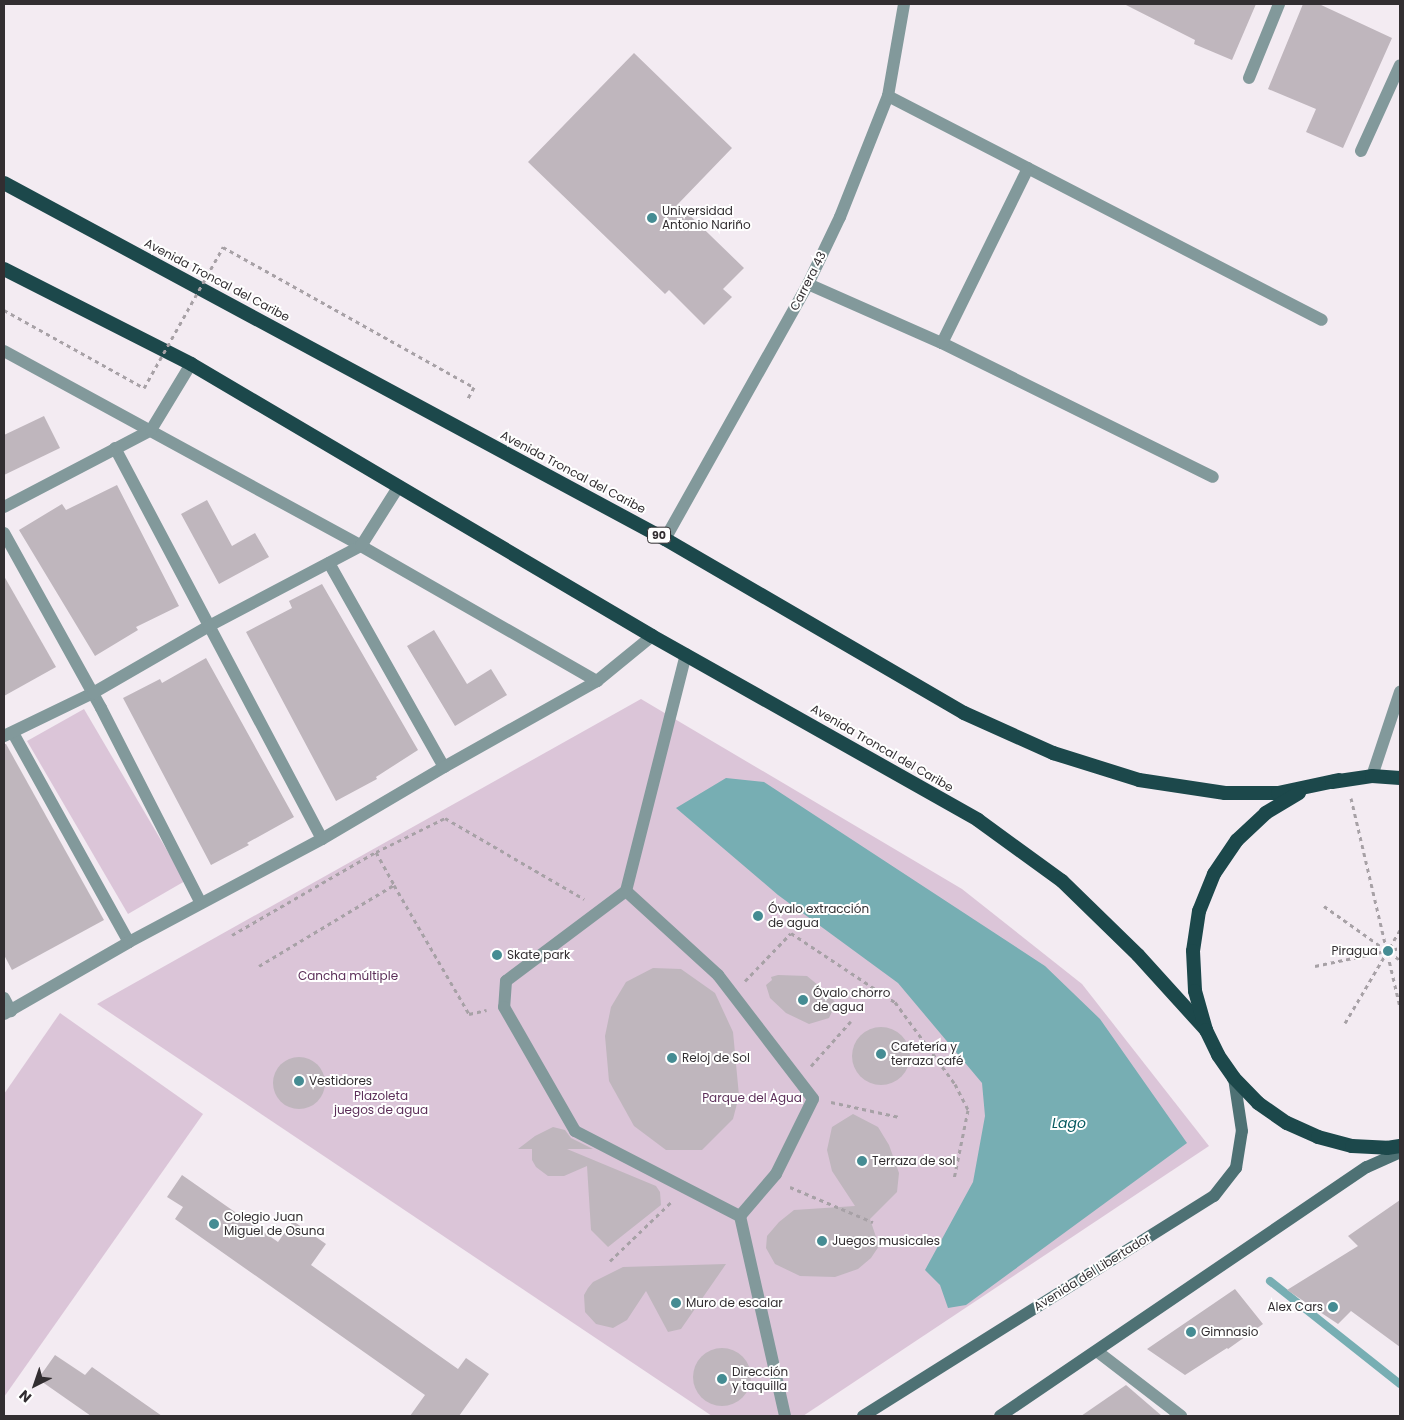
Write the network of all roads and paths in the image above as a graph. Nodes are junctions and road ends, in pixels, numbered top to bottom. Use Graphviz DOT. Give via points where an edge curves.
graph roads {
  1 [pos="904,4"];
  2 [pos="1280,4"];
  3 [pos="1400,65"];
  4 [pos="1249,78"];
  5 [pos="888,96"];
  6 [pos="1360,151"];
  7 [pos="1028,168"];
  8 [pos="4,183"];
  9 [pos="4,269"];
  10 [pos="808,284"];
  11 [pos="4,310"];
  12 [pos="1322,320"];
  13 [pos="942,343"];
  14 [pos="4,351"];
  15 [pos="191,364"];
  16 [pos="466,400"];
  17 [pos="151,430"];
  18 [pos="114,448"];
  19 [pos="1213,477"];
  20 [pos="398,486"];
  21 [pos="4,507"];
  22 [pos="4,533"];
  23 [pos="664,538"];
  24 [pos="361,546"];
  25 [pos="329,563"];
  26 [pos="210,626"];
  27 [pos="652,636"];
  28 [pos="686,654"];
  29 [pos="597,681"];
  30 [pos="1400,692"];
  31 [pos="93,693"];
  32 [pos="8,735"];
  33 [pos="444,767"];
  34 [pos="1372,776"];
  35 [pos="1400,778"];
  36 [pos="1339,780"];
  37 [pos="1350,794"];
  38 [pos="322,839"];
  39 [pos="376,852"];
  40 [pos="394,885"];
  41 [pos="626,891"];
  42 [pos="201,903"];
  43 [pos="1324,906"];
  44 [pos="602,910"];
  45 [pos="1400,930"];
  46 [pos="232,935"];
  47 [pos="129,942"];
  48 [pos="1400,948"];
  49 [pos="1388,951"];
  50 [pos="1400,960"];
  51 [pos="259,966"];
  52 [pos="1315,966"];
  53 [pos="733,994"];
  54 [pos="4,998"];
  55 [pos="504,1007"];
  56 [pos="1400,1007"];
  57 [pos="7,1012"];
  58 [pos="851,1021"];
  59 [pos="1345,1023"];
  60 [pos="1206,1030"];
  61 [pos="1234,1078"];
  62 [pos="799,1080"];
  63 [pos="813,1099"];
  64 [pos="899,1117"];
  65 [pos="1400,1146"];
  66 [pos="1400,1152"];
  67 [pos="954,1179"];
  68 [pos="771,1180"];
  69 [pos="686,1188"];
  70 [pos="740,1216"];
  71 [pos="873,1222"];
  72 [pos="610,1261"];
  73 [pos="1098,1352"];
  74 [pos="785,1416"];
  75 [pos="863,1416"];
  76 [pos="1000,1416"];
  77 [pos="1181,1416"];
  1 -- 5 [label="street, Carrera 43"];
  2 -- 4 [label="street"];
  3 -- 6 [label="street"];
  5 -- 7 [label="street"];
  5 -- 10 [label="street, Carrera 43" via="840,217"];
  7 -- 12 [label="street"];
  7 -- 13 [label="street"];
  8 -- 23 [label="highway, Avenida Troncal del Caribe / 90"];
  9 -- 15 [label="highway, Avenida Troncal del Caribe"];
  10 -- 13 [label="street"];
  10 -- 23 [label="street, Carrera 43"];
  11 -- 16 [label="path, bridge" via="144,388 223,247 474,387"];
  13 -- 19 [label="street"];
  14 -- 17 [label="street"];
  15 -- 17 [label="street"];
  15 -- 20 [label="highway, Avenida Troncal del Caribe"];
  17 -- 18 [label="street"];
  17 -- 24 [label="street"];
  18 -- 21 [label="street"];
  18 -- 26 [label="street"];
  20 -- 24 [label="street"];
  20 -- 27 [label="highway, Avenida Troncal del Caribe"];
  22 -- 31 [label="street"];
  23 -- 36 [label="highway, Avenida Troncal del Caribe / 90" via="964,712 1053,754 1139,780 1225,793 1278,793"];
  24 -- 25 [label="street"];
  24 -- 29 [label="street"];
  25 -- 26 [label="street"];
  25 -- 33 [label="street"];
  26 -- 31 [label="street"];
  26 -- 38 [label="street"];
  27 -- 28 [label="highway, Avenida Troncal del Caribe"];
  27 -- 29 [label="street"];
  28 -- 41 [label="street"];
  28 -- 60 [label="highway, Avenida Troncal del Caribe" via="978,820 1062,881 1138,955"];
  29 -- 33 [label="street"];
  30 -- 34 [label="street"];
  31 -- 32 [label="street"];
  31 -- 42 [label="street"];
  32 -- 47 [label="street"];
  33 -- 38 [label="street"];
  34 -- 35 [label="highway"];
  34 -- 36 [label="highway"];
  36 -- 60 [label="highway" via="1300,792 1266,812 1237,840 1214,874 1199,911 1193,951 1195,991"];
  37 -- 49 [label="path"];
  38 -- 42 [label="street"];
  39 -- 40 [label="path"];
  39 -- 44 [label="path" via="445,818"];
  39 -- 46 [label="path"];
  40 -- 51 [label="path"];
  40 -- 55 [label="path" via="469,1014"];
  41 -- 44 [label="street"];
  41 -- 53 [label="street" via="718,975"];
  42 -- 47 [label="street"];
  43 -- 49 [label="path"];
  44 -- 55 [label="street" via="506,981"];
  45 -- 49 [label="path"];
  47 -- 57 [label="street"];
  48 -- 49 [label="path"];
  49 -- 50 [label="path"];
  49 -- 52 [label="path"];
  49 -- 56 [label="path"];
  49 -- 59 [label="path"];
  53 -- 62 [label="street"];
  53 -- 67 [label="path" via="791,933 895,1002 955,1084 968,1110"];
  54 -- 57 [label="street"];
  55 -- 69 [label="street" via="575,1132"];
  58 -- 62 [label="path"];
  60 -- 61 [label="highway"];
  61 -- 65 [label="highway" via="1258,1103 1287,1123 1318,1138 1352,1146"];
  61 -- 75 [label="main road, Avenida del Libertador" via="1242,1131 1236,1168 1214,1196"];
  62 -- 63 [label="street"];
  63 -- 64 [label="path"];
  63 -- 68 [label="street"];
  66 -- 73 [label="main road" via="1367,1167"];
  68 -- 70 [label="street"];
  68 -- 71 [label="path"];
  69 -- 70 [label="street"];
  69 -- 72 [label="path"];
  70 -- 74 [label="street"];
  73 -- 76 [label="main road"];
  73 -- 77 [label="street"];
}
